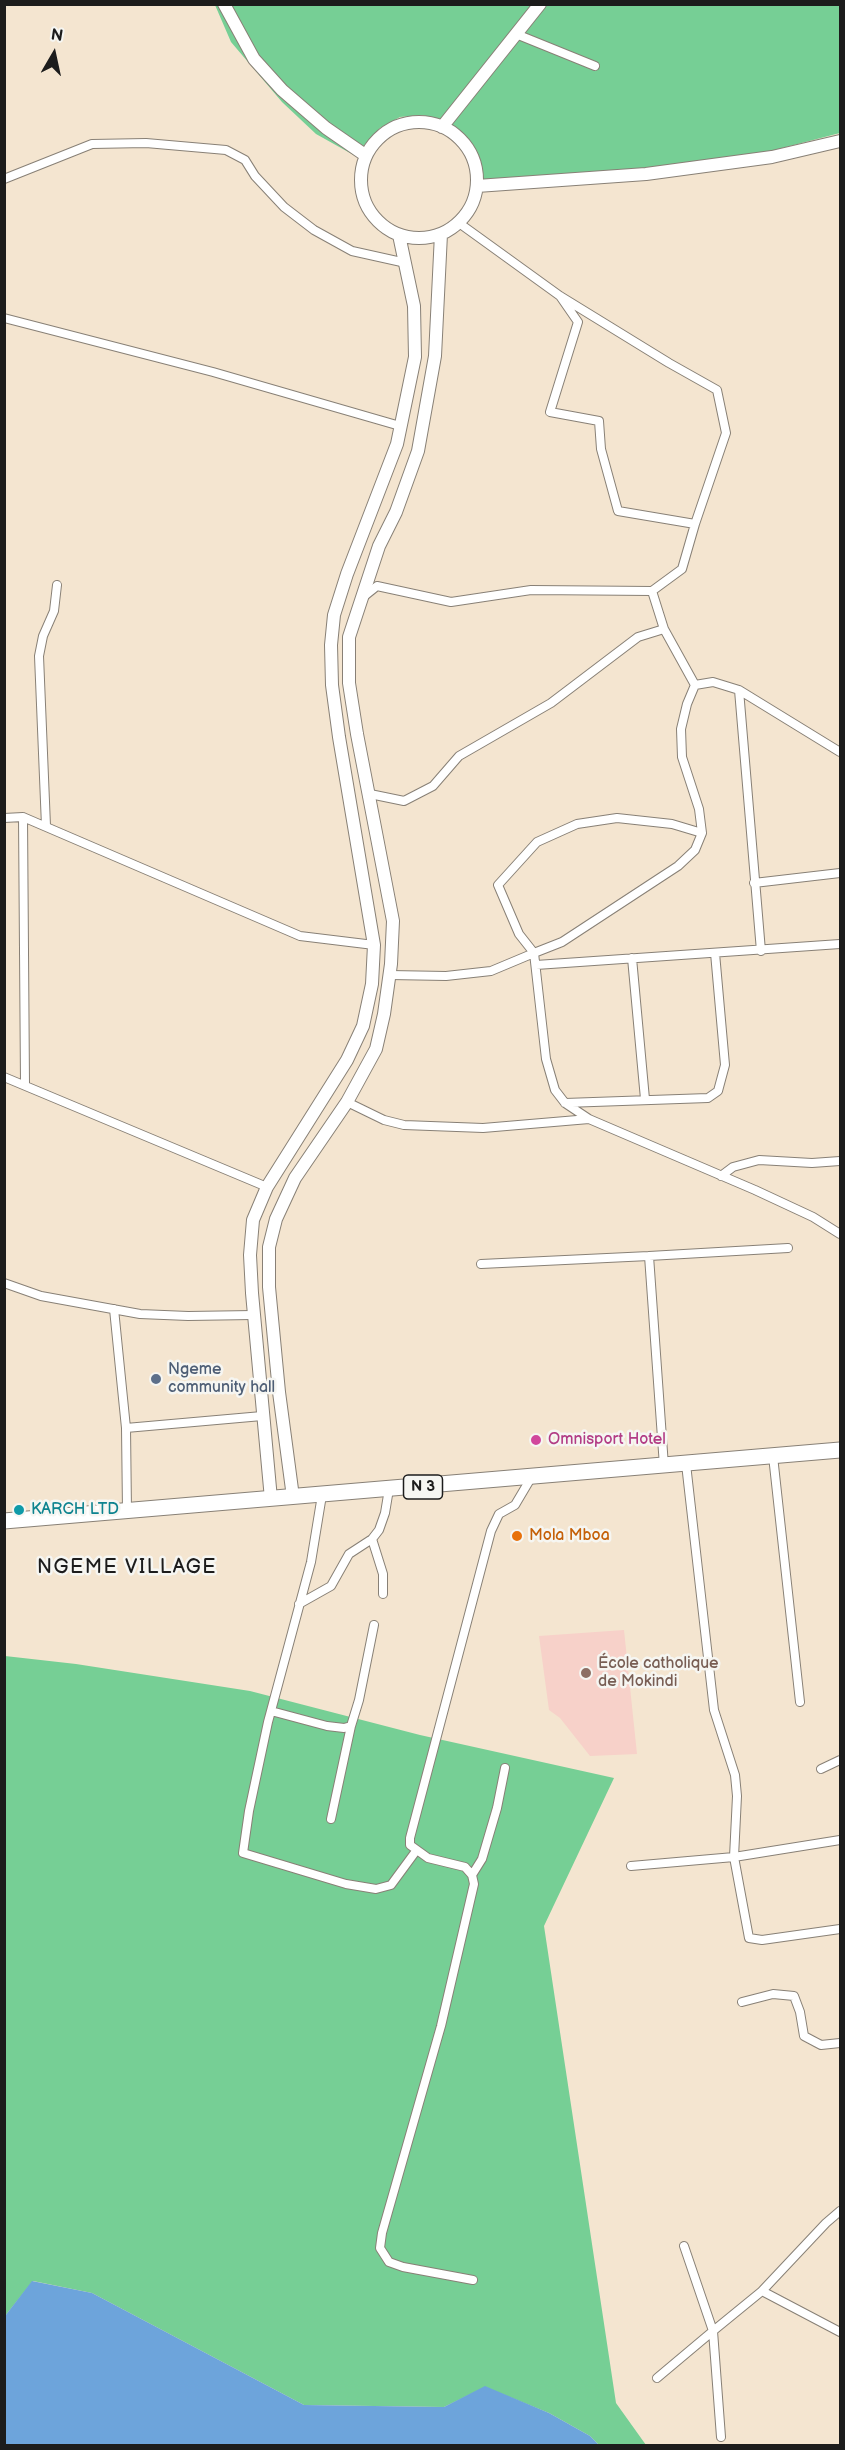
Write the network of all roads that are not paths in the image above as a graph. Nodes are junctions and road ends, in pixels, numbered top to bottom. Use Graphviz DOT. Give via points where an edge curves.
graph roads {
  1 [pos="224,4"];
  2 [pos="540,4"];
  3 [pos="516,34"];
  4 [pos="595,66"];
  5 [pos="442,127"];
  6 [pos="840,141"];
  7 [pos="365,155"];
  8 [pos="4,179"];
  9 [pos="477,186"];
  10 [pos="459,223"];
  11 [pos="441,234"];
  12 [pos="399,235"];
  13 [pos="406,263"];
  14 [pos="560,296"];
  15 [pos="4,318"];
  16 [pos="400,426"];
  17 [pos="694,524"];
  18 [pos="57,585"];
  19 [pos="652,591"];
  20 [pos="360,600"];
  21 [pos="664,629"];
  22 [pos="695,685"];
  23 [pos="740,690"];
  24 [pos="840,752"];
  25 [pos="370,794"];
  26 [pos="23,817"];
  27 [pos="4,818"];
  28 [pos="46,826"];
  29 [pos="702,833"];
  30 [pos="840,873"];
  31 [pos="754,882"];
  32 [pos="840,944"];
  33 [pos="374,945"];
  34 [pos="761,951"];
  35 [pos="534,953"];
  36 [pos="715,953"];
  37 [pos="632,958"];
  38 [pos="536,965"];
  39 [pos="390,975"];
  40 [pos="4,1077"];
  41 [pos="25,1084"];
  42 [pos="645,1099"];
  43 [pos="347,1102"];
  44 [pos="565,1103"];
  45 [pos="589,1119"];
  46 [pos="840,1161"];
  47 [pos="721,1176"];
  48 [pos="267,1187"];
  49 [pos="840,1234"];
  50 [pos="788,1248"];
  51 [pos="650,1256"];
  52 [pos="481,1264"];
  53 [pos="4,1283"];
  54 [pos="114,1309"];
  55 [pos="253,1315"];
  56 [pos="262,1416"];
  57 [pos="126,1428"];
  58 [pos="840,1450"];
  59 [pos="772,1456"];
  60 [pos="686,1464"];
  61 [pos="664,1466"];
  62 [pos="531,1478"];
  63 [pos="389,1490"];
  64 [pos="322,1495"];
  65 [pos="292,1497"];
  66 [pos="271,1499"];
  67 [pos="127,1510"];
  68 [pos="4,1521"];
  69 [pos="372,1539"];
  70 [pos="383,1594"];
  71 [pos="299,1604"];
  72 [pos="374,1625"];
  73 [pos="800,1702"];
  74 [pos="271,1711"];
  75 [pos="351,1726"];
  76 [pos="840,1760"];
  77 [pos="505,1768"];
  78 [pos="821,1768"];
  79 [pos="331,1819"];
  80 [pos="840,1840"];
  81 [pos="416,1851"];
  82 [pos="734,1857"];
  83 [pos="631,1866"];
  84 [pos="472,1875"];
  85 [pos="840,1929"];
  86 [pos="742,2002"];
  87 [pos="840,2043"];
  88 [pos="840,2211"];
  89 [pos="684,2246"];
  90 [pos="473,2280"];
  91 [pos="762,2291"];
  92 [pos="713,2331"];
  93 [pos="840,2332"];
  94 [pos="657,2378"];
  95 [pos="721,2437"];
  1 -- 7 [label="main road" via="231,22 261,67 306,112"];
  2 -- 3 [label="main road"];
  3 -- 4 [label="street"];
  3 -- 5 [label="main road"];
  5 -- 7 [label="main road" via="425,122 407,123 382,135"];
  5 -- 9 [label="main road" via="458,136 469,151 476,167"];
  6 -- 9 [label="main road" via="772,156 646,174"];
  7 -- 12 [label="main road" via="361,193 368,211 382,226"];
  8 -- 13 [label="street" via="92,144 146,143 226,150 245,160 255,177 284,207 314,230 352,251"];
  9 -- 10 [label="main road" via="471,206"];
  10 -- 11 [label="main road"];
  10 -- 14 [label="street"];
  11 -- 12 [label="main road" via="427,238"];
  11 -- 20 [label="main road" via="435,356 418,451"];
  12 -- 13 [label="main road"];
  13 -- 16 [label="main road" via="414,306 414,357"];
  14 -- 17 [label="street" via="717,390 726,433"];
  14 -- 17 [label="street" via="578,322 550,412 599,421 601,449 618,511"];
  15 -- 16 [label="street"];
  16 -- 33 [label="main road" via="397,444 334,615 331,645 339,737"];
  17 -- 19 [label="street" via="682,569"];
  18 -- 28 [label="street" via="54,611 39,656"];
  19 -- 20 [label="street" via="531,590 451,602 377,586"];
  19 -- 21 [label="street"];
  20 -- 25 [label="main road" via="349,637 349,683"];
  21 -- 22 [label="street"];
  21 -- 25 [label="street" via="638,637 551,703 459,756 433,786 404,801"];
  22 -- 23 [label="street" via="713,682"];
  22 -- 29 [label="street" via="681,729 682,757 699,809"];
  23 -- 24 [label="street"];
  23 -- 31 [label="street"];
  25 -- 39 [label="main road" via="393,921"];
  26 -- 27 [label="street"];
  26 -- 28 [label="street"];
  26 -- 41 [label="street"];
  28 -- 33 [label="street" via="300,936"];
  29 -- 35 [label="street" via="695,850 678,866 561,942"];
  29 -- 35 [label="street" via="672,824 617,818 577,824 537,842 498,885 519,934"];
  30 -- 31 [label="street"];
  31 -- 34 [label="street"];
  32 -- 34 [label="street"];
  33 -- 48 [label="main road" via="372,984 363,1026 347,1060"];
  34 -- 36 [label="street"];
  35 -- 38 [label="street"];
  35 -- 39 [label="street" via="491,971 446,976"];
  36 -- 37 [label="street"];
  36 -- 42 [label="street" via="725,1065 718,1091 708,1098"];
  37 -- 38 [label="street"];
  37 -- 42 [label="street"];
  38 -- 44 [label="street" via="546,1059 555,1090"];
  39 -- 43 [label="main road" via="376,1049"];
  40 -- 41 [label="street"];
  41 -- 48 [label="street"];
  42 -- 44 [label="street"];
  43 -- 45 [label="street" via="404,1125 483,1128"];
  43 -- 65 [label="main road" via="295,1178 268,1247"];
  44 -- 45 [label="street"];
  45 -- 47 [label="street"];
  46 -- 47 [label="street" via="759,1160 733,1167"];
  47 -- 49 [label="street" via="813,1217"];
  48 -- 55 [label="main road" via="254,1220 250,1255"];
  50 -- 51 [label="street"];
  51 -- 52 [label="street"];
  51 -- 61 [label="street"];
  53 -- 54 [label="street" via="41,1296"];
  54 -- 55 [label="street" via="188,1316"];
  54 -- 57 [label="street"];
  55 -- 56 [label="main road"];
  56 -- 57 [label="street"];
  56 -- 66 [label="main road"];
  57 -- 67 [label="street"];
  58 -- 59 [label="highway, N 3"];
  59 -- 60 [label="highway, N 3"];
  59 -- 73 [label="street"];
  60 -- 61 [label="highway, N 3"];
  60 -- 82 [label="street" via="714,1710 729,1750 737,1796"];
  61 -- 62 [label="highway, N 3"];
  62 -- 63 [label="highway, N 3"];
  62 -- 81 [label="street" via="515,1505 499,1514 491,1531 410,1838"];
  63 -- 64 [label="highway, N 3"];
  63 -- 69 [label="street" via="385,1513"];
  64 -- 65 [label="highway, N 3"];
  64 -- 71 [label="street" via="311,1562"];
  65 -- 66 [label="highway, N 3"];
  66 -- 67 [label="highway, N 3"];
  67 -- 68 [label="highway, N 3"];
  69 -- 70 [label="street"];
  69 -- 71 [label="street" via="349,1554 332,1586"];
  71 -- 74 [label="street"];
  72 -- 75 [label="street"];
  74 -- 75 [label="street" via="327,1726"];
  74 -- 81 [label="street" via="243,1853 346,1884 376,1889 391,1885"];
  75 -- 79 [label="street"];
  76 -- 78 [label="street"];
  77 -- 84 [label="street" via="482,1859"];
  80 -- 82 [label="street"];
  81 -- 84 [label="street" via="465,1867"];
  82 -- 83 [label="street"];
  82 -- 85 [label="street" via="748,1938 762,1940"];
  84 -- 90 [label="street" via="474,1884 441,2026 381,2248 389,2262 403,2267"];
  86 -- 87 [label="street" via="773,1994 794,1996 804,2036 821,2045"];
  88 -- 91 [label="street"];
  89 -- 92 [label="street"];
  91 -- 92 [label="street"];
  91 -- 93 [label="street"];
  92 -- 94 [label="street"];
  92 -- 95 [label="street"];
}
